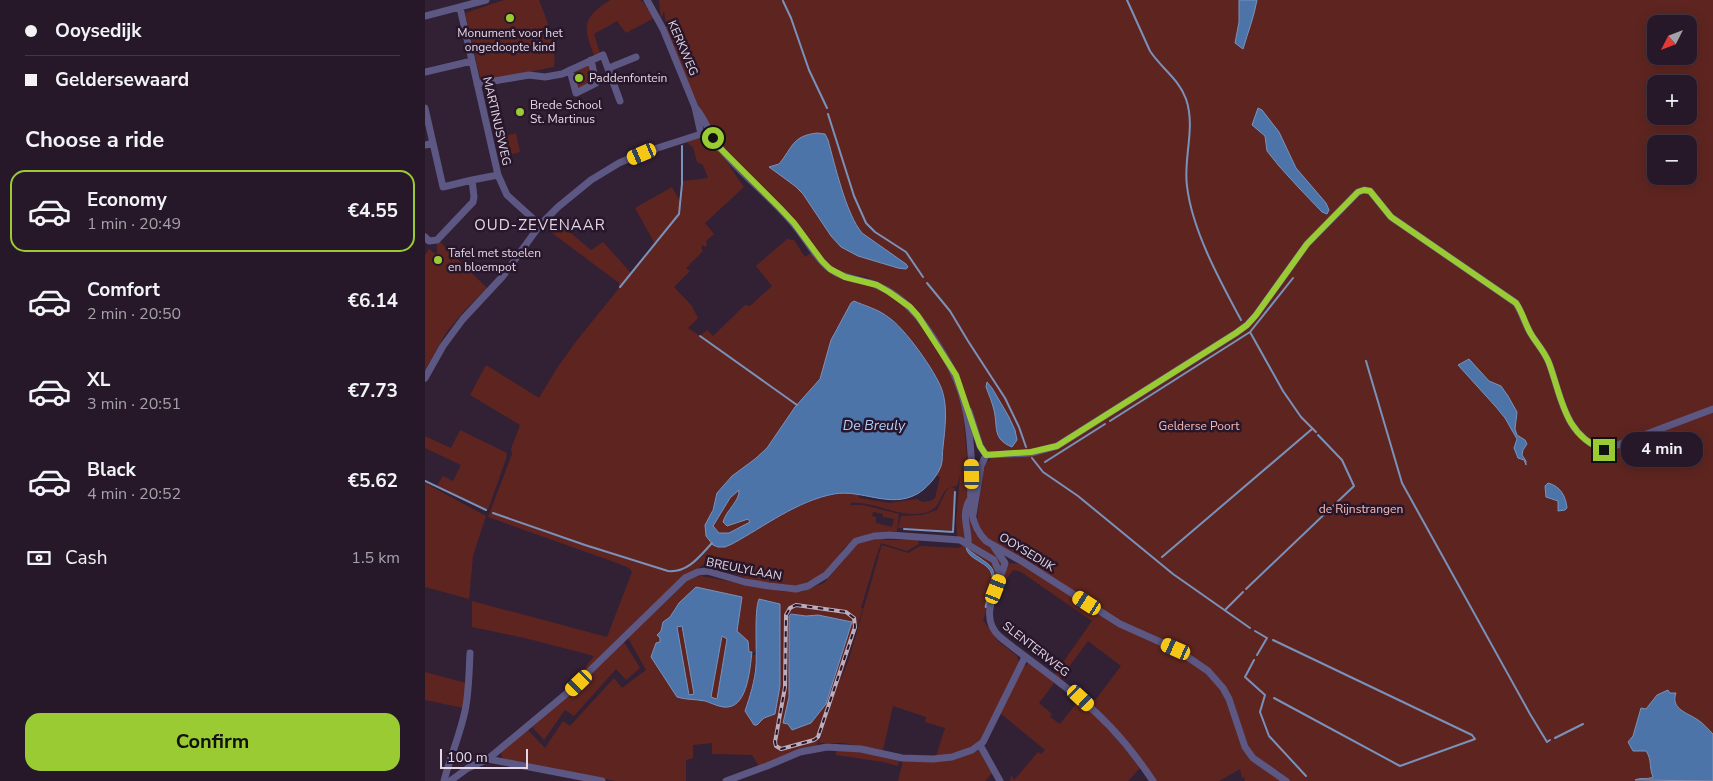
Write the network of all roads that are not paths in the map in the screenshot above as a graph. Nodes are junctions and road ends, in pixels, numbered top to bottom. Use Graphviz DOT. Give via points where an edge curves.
graph roads {
  1 [pos="486,0"];
  2 [pos="647,0"];
  3 [pos="461,8"];
  4 [pos="425,16"];
  5 [pos="636,57"];
  6 [pos="591,60"];
  7 [pos="472,61"];
  8 [pos="609,68"];
  9 [pos="570,70"];
  10 [pos="425,72"];
  11 [pos="477,84"];
  12 [pos="620,101"];
  13 [pos="695,107"];
  14 [pos="425,108"];
  15 [pos="701,134"];
  16 [pos="433,143"];
  17 [pos="425,145"];
  18 [pos="720,148"];
  19 [pos="498,175"];
  20 [pos="472,180"];
  21 [pos="540,225"];
  22 [pos="425,238"];
  23 [pos="425,378"];
  24 [pos="964,401"];
  25 [pos="1713,409"];
  26 [pos="986,455"];
  27 [pos="971,498"];
  28 [pos="972,517"];
  29 [pos="968,543"];
  30 [pos="992,544"];
  31 [pos="1023,562"];
  32 [pos="1005,563"];
  33 [pos="1001,577"];
  34 [pos="470,653"];
  35 [pos="1025,657"];
  36 [pos="980,745"];
  37 [pos="488,759"];
  38 [pos="444,781"];
  39 [pos="449,781"];
  40 [pos="602,781"];
  41 [pos="726,781"];
  42 [pos="1000,781"];
  43 [pos="1153,781"];
  44 [pos="1286,781"];
  1 -- 3 [label="street"];
  2 -- 13 [label="street, KERKWEG" via="663,29"];
  3 -- 4 [label="street"];
  3 -- 7 [label="street, MARTINUSWEG"];
  5 -- 8 [label="street"];
  6 -- 8 [label="street" via="603,55"];
  6 -- 9 [label="street"];
  6 -- 9 [label="street" via="596,83 576,93"];
  7 -- 10 [label="street"];
  7 -- 11 [label="street, MARTINUSWEG"];
  8 -- 12 [label="street"];
  9 -- 11 [label="street" via="545,77 529,75"];
  11 -- 19 [label="street, MARTINUSWEG"];
  13 -- 15 [label="street"];
  13 -- 18 [label="street, OOYSEDIJK"];
  14 -- 16 [label="street"];
  15 -- 18 [label="street"];
  15 -- 21 [label="street" via="619,163 591,180"];
  16 -- 17 [label="street"];
  16 -- 20 [label="street" via="443,187"];
  18 -- 24 [label="street, OOYSEDIJK" via="789,218 830,269 845,277 877,285 910,307 956,375"];
  19 -- 20 [label="street"];
  19 -- 21 [label="street, MARTINUSWEG" via="507,195"];
  20 -- 22 [label="street" via="473,202 435,241"];
  21 -- 23 [label="street" via="503,276 443,346"];
  24 -- 26 [label="street"];
  24 -- 27 [label="street, OOYSEDIJK" via="972,456"];
  25 -- 26 [label="street" via="1604,450 1595,446 1574,428 1567,417 1549,361 1516,303 1391,217 1370,191 1364,190 1346,203 1307,244 1256,315 1236,333 1057,446 1031,452"];
  26 -- 28 [label="street"];
  27 -- 28 [label="street, OOYSEDIJK"];
  27 -- 29 [label="street" via="965,517"];
  28 -- 30 [label="street, OOYSEDIJK" via="977,531"];
  29 -- 33 [label="street, BREULYLAAN" via="994,560"];
  29 -- 37 [label="street, BREULYLAAN" via="955,539 890,535 860,538 820,580 796,589 745,582 707,571 692,574 566,694"];
  30 -- 31 [label="street, OOYSEDIJK"];
  30 -- 32 [label="street"];
  31 -- 32 [label="street"];
  31 -- 44 [label="street, OOYSEDIJK" via="1120,624 1176,649 1207,671 1229,699 1249,752"];
  32 -- 33 [label="street, SLENTERWEG"];
  33 -- 35 [label="street, SLENTERWEG" via="989,610 989,623 995,633"];
  34 -- 38 [label="street" via="465,710"];
  35 -- 36 [label="street"];
  35 -- 43 [label="street, SLENTERWEG" via="1081,698 1107,723"];
  36 -- 41 [label="street" via="973,750 933,759 827,747 800,752"];
  36 -- 42 [label="street"];
  37 -- 39 [label="street, BREULYLAAN"];
  37 -- 40 [label="street"];
}
